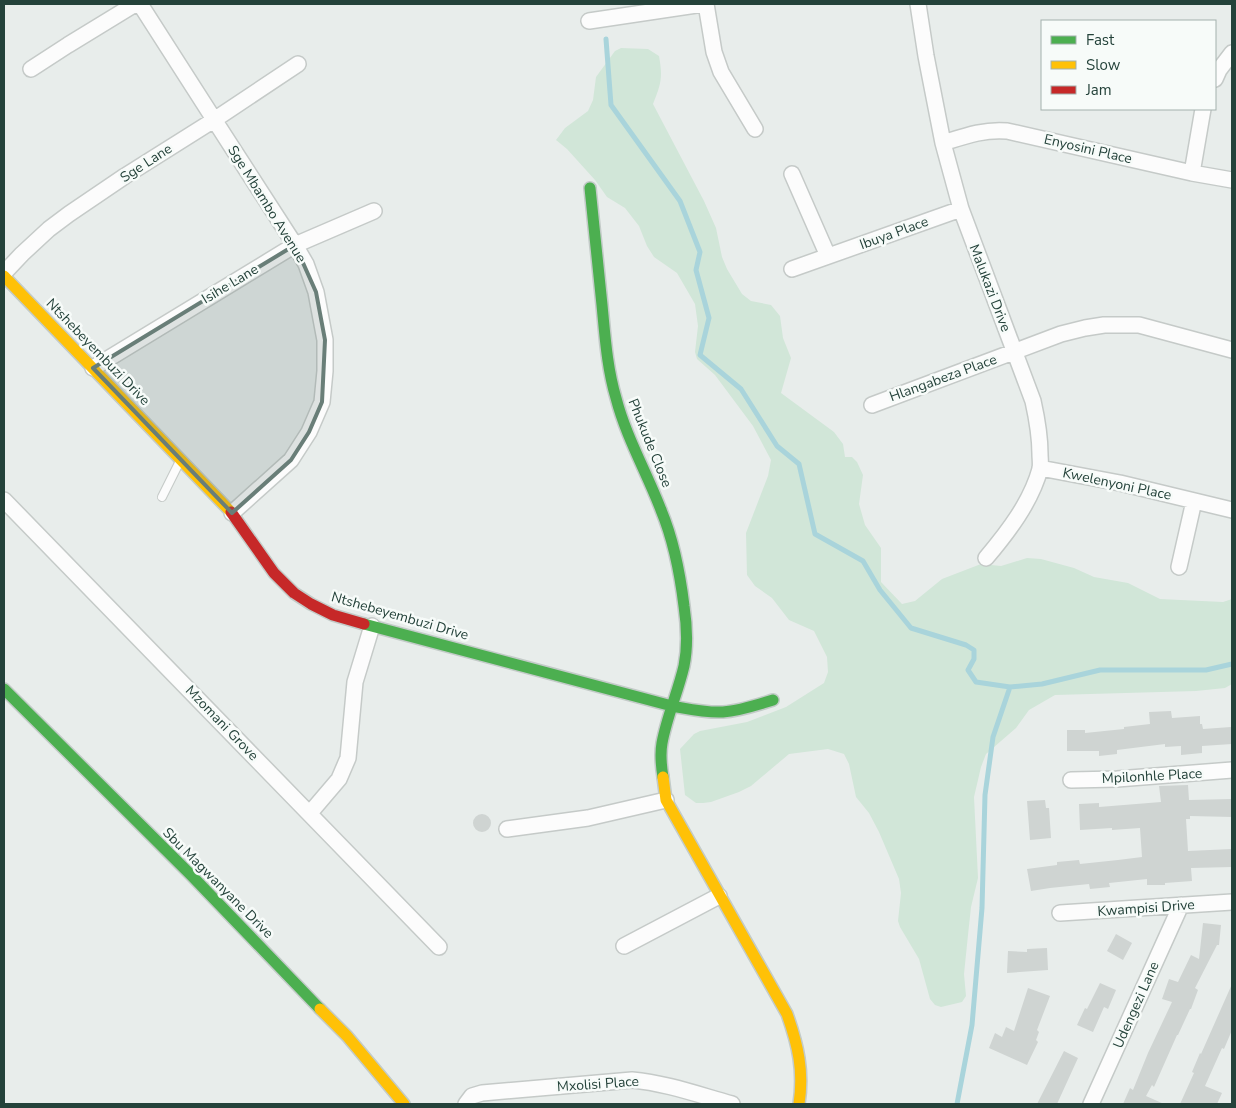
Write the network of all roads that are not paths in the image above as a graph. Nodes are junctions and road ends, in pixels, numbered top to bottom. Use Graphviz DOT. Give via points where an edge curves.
graph roads {
  1 [pos="135,4"];
  2 [pos="140,4"];
  3 [pos="704,4"];
  4 [pos="918,4"];
  5 [pos="589,21"];
  6 [pos="1232,53"];
  7 [pos="298,64"];
  8 [pos="31,69"];
  9 [pos="1216,77"];
  10 [pos="1203,110"];
  11 [pos="214,120"];
  12 [pos="755,129"];
  13 [pos="943,143"];
  14 [pos="1192,172"];
  15 [pos="792,174"];
  16 [pos="1232,180"];
  17 [pos="590,188"];
  18 [pos="961,209"];
  19 [pos="374,211"];
  20 [pos="295,244"];
  21 [pos="828,256"];
  22 [pos="792,269"];
  23 [pos="4,275"];
  24 [pos="1232,350"];
  25 [pos="1014,352"];
  26 [pos="93,368"];
  27 [pos="872,405"];
  28 [pos="181,459"];
  29 [pos="1040,468"];
  30 [pos="162,497"];
  31 [pos="4,500"];
  32 [pos="1194,501"];
  33 [pos="1232,510"];
  34 [pos="232,513"];
  35 [pos="986,558"];
  36 [pos="1179,567"];
  37 [pos="372,626"];
  38 [pos="4,689"];
  39 [pos="774,700"];
  40 [pos="672,706"];
  41 [pos="1232,770"];
  42 [pos="1071,780"];
  43 [pos="666,800"];
  44 [pos="310,813"];
  45 [pos="507,829"];
  46 [pos="719,896"];
  47 [pos="1232,902"];
  48 [pos="1181,906"];
  49 [pos="1060,913"];
  50 [pos="624,946"];
  51 [pos="439,947"];
  52 [pos="404,1104"];
  53 [pos="466,1104"];
  54 [pos="732,1104"];
  55 [pos="799,1104"];
  56 [pos="1092,1104"];
  1 -- 8 [label="street"];
  2 -- 11 [label="street, Sge Mbambo Avenue"];
  3 -- 5 [label="street"];
  3 -- 12 [label="street" via="721,72"];
  4 -- 13 [label="street, Malukazi Drive"];
  6 -- 9 [label="street"];
  7 -- 11 [label="street, Sge Lane"];
  10 -- 14 [label="street"];
  11 -- 20 [label="street, Sge Mbambo Avenue"];
  11 -- 23 [label="street, Sge Lane" via="69,214 22,254"];
  13 -- 14 [label="street, Enyosini Place" via="981,132 1007,131"];
  13 -- 18 [label="street, Malukazi Drive"];
  14 -- 16 [label="street, Enyosini Place"];
  15 -- 21 [label="street"];
  17 -- 40 [label="street, Phukude Close" via="611,383 625,426 676,549 687,632 686,654"];
  18 -- 21 [label="street, Ibuya Place"];
  18 -- 25 [label="street, Malukazi Drive"];
  19 -- 20 [label="street, Isihe Lane"];
  20 -- 26 [label="street, Isihe Lane"];
  20 -- 34 [label="street, Sge Mbambo Avenue" via="316,292 325,340 322,402 309,432 291,460"];
  21 -- 22 [label="street, Ibuya Place"];
  23 -- 26 [label="street, Ntshebeyembuzi Drive"];
  24 -- 25 [label="street, Hlangabeza Place" via="1139,325 1122,324 1062,334"];
  25 -- 27 [label="street, Hlangabeza Place"];
  25 -- 29 [label="street, Malukazi Drive" via="1033,401"];
  26 -- 28 [label="street, Ntshebeyembuzi Drive"];
  28 -- 30 [label="lane"];
  28 -- 34 [label="street, Ntshebeyembuzi Drive"];
  29 -- 32 [label="street, Kwelenyoni Place"];
  29 -- 35 [label="street, Malukazi Drive" via="1019,514"];
  31 -- 44 [label="street, Mzomani Grove"];
  32 -- 33 [label="street, Kwelenyoni Place"];
  32 -- 36 [label="street"];
  34 -- 37 [label="street, Ntshebeyembuzi Drive" via="274,573 294,593 333,615"];
  37 -- 40 [label="street, Ntshebeyembuzi Drive"];
  37 -- 44 [label="street" via="355,682 348,758 339,779"];
  38 -- 52 [label="street, Sbu Magwanyane Drive" via="347,1036"];
  39 -- 40 [label="street, Ntshebeyembuzi Drive" via="716,712"];
  40 -- 43 [label="street" via="662,744"];
  41 -- 42 [label="street, Mpilonhle Place"];
  43 -- 45 [label="street" via="588,818"];
  43 -- 46 [label="street"];
  44 -- 51 [label="street, Mzomani Grove"];
  46 -- 50 [label="street"];
  46 -- 55 [label="street" via="787,1014 801,1068"];
  47 -- 48 [label="street, Kwampisi Drive"];
  48 -- 49 [label="street, Kwampisi Drive"];
  48 -- 56 [label="street, Udengezi Lane"];
  53 -- 54 [label="street, Mxolisi Place" via="472,1096 482,1093 632,1080"];
}
